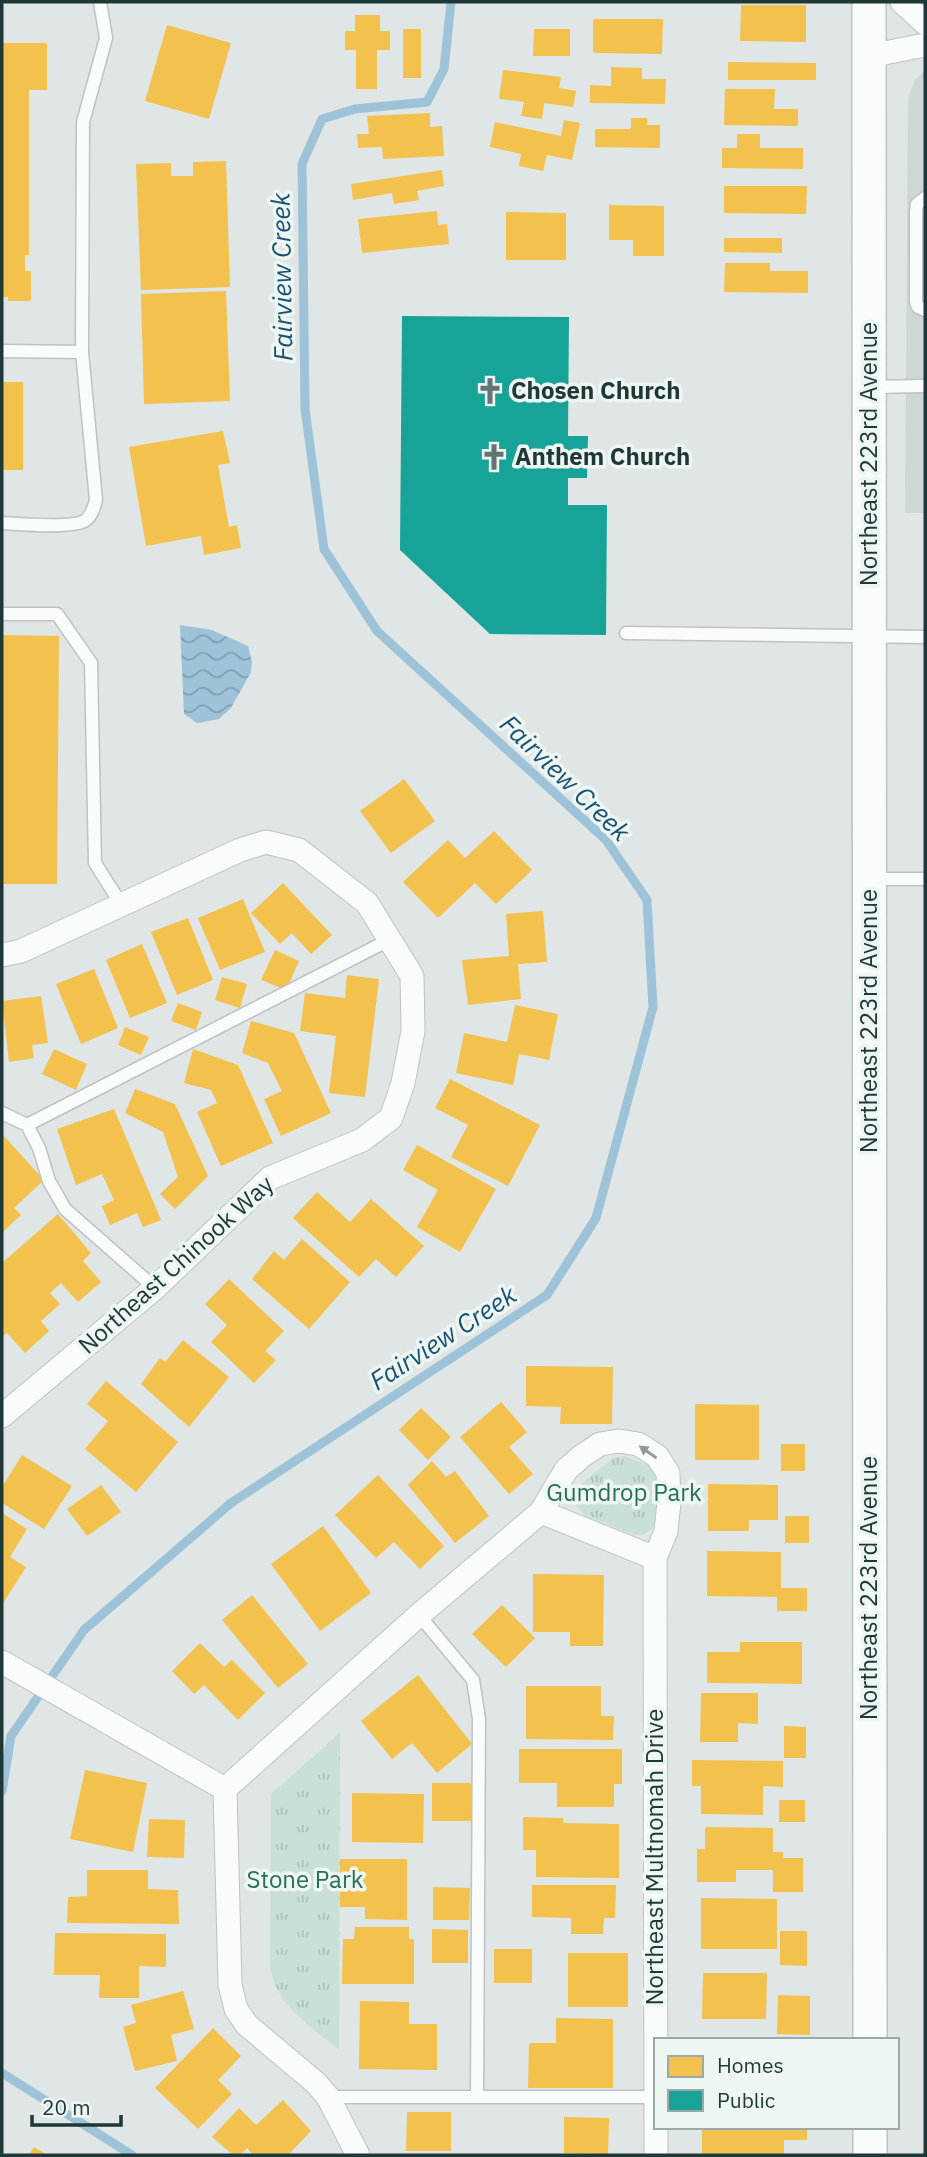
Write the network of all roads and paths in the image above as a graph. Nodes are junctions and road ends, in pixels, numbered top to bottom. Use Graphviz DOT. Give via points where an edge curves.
graph roads {
  1 [pos="100,2"];
  2 [pos="869,2"];
  3 [pos="902,2"];
  4 [pos="925,23"];
  5 [pos="925,45"];
  6 [pos="869,56"];
  7 [pos="925,198"];
  8 [pos="925,310"];
  9 [pos="2,351"];
  10 [pos="82,352"];
  11 [pos="925,386"];
  12 [pos="868,387"];
  13 [pos="2,523"];
  14 [pos="2,614"];
  15 [pos="626,633"];
  16 [pos="869,637"];
  17 [pos="925,637"];
  18 [pos="869,879"];
  19 [pos="925,879"];
  20 [pos="121,904"];
  21 [pos="391,939"];
  22 [pos="2,955"];
  23 [pos="2,1113"];
  24 [pos="27,1125"];
  25 [pos="155,1288"];
  26 [pos="2,1416"];
  27 [pos="541,1512"];
  28 [pos="655,1558"];
  29 [pos="419,1615"];
  30 [pos="6,1664"];
  31 [pos="225,1789"];
  32 [pos="655,2038"];
  33 [pos="870,2038"];
  34 [pos="477,2096"];
  35 [pos="328,2097"];
  36 [pos="654,2097"];
  37 [pos="656,2129"];
  38 [pos="870,2129"];
  39 [pos="358,2155"];
  40 [pos="656,2155"];
  41 [pos="870,2155"];
  1 -- 10 [label="lane" via="106,38 83,122"];
  2 -- 6 [label="main road, Northeast 223rd Avenue"];
  3 -- 4 [label="street"];
  5 -- 6 [label="street"];
  6 -- 12 [label="main road, Northeast 223rd Avenue"];
  7 -- 8 [label="lane" via="916,211 916,302"];
  9 -- 10 [label="lane"];
  10 -- 13 [label="lane" via="94,510 75,524"];
  11 -- 12 [label="lane"];
  12 -- 16 [label="main road, Northeast 223rd Avenue"];
  14 -- 20 [label="lane" via="57,614 91,663 95,863"];
  15 -- 16 [label="lane"];
  16 -- 17 [label="lane"];
  16 -- 18 [label="main road, Northeast 223rd Avenue"];
  18 -- 19 [label="lane"];
  18 -- 33 [label="main road, Northeast 223rd Avenue"];
  20 -- 21 [label="street, Northeast Chinook Way" via="266,842 299,850 326,870 367,903"];
  20 -- 22 [label="street, Northeast Chinook Way" via="21,951"];
  21 -- 24 [label="lane"];
  21 -- 25 [label="street, Northeast Chinook Way" via="412,976 413,1031 391,1118 362,1140 270,1178"];
  23 -- 24 [label="lane"];
  24 -- 25 [label="lane" via="65,1209"];
  25 -- 26 [label="street, Northeast Chinook Way"];
  27 -- 28 [label="street"];
  28 -- 27 [label="street, Northeast Multnomah Drive, one-way" via="666,1531 668,1473 657,1456 638,1444 600,1444 582,1456 566,1470"];
  27 -- 29 [label="street, Northeast Multnomah Drive"];
  28 -- 32 [label="street, Northeast Multnomah Drive"];
  29 -- 31 [label="street, Northeast Multnomah Drive"];
  29 -- 34 [label="lane" via="473,1680 479,1719"];
  30 -- 31 [label="street"];
  31 -- 35 [label="street" via="230,1985 236,2009 247,2025"];
  34 -- 35 [label="lane"];
  34 -- 36 [label="lane"];
  35 -- 39 [label="street"];
  37 -- 40 [label="street, Northeast Multnomah Drive"];
  38 -- 41 [label="main road"];
}
